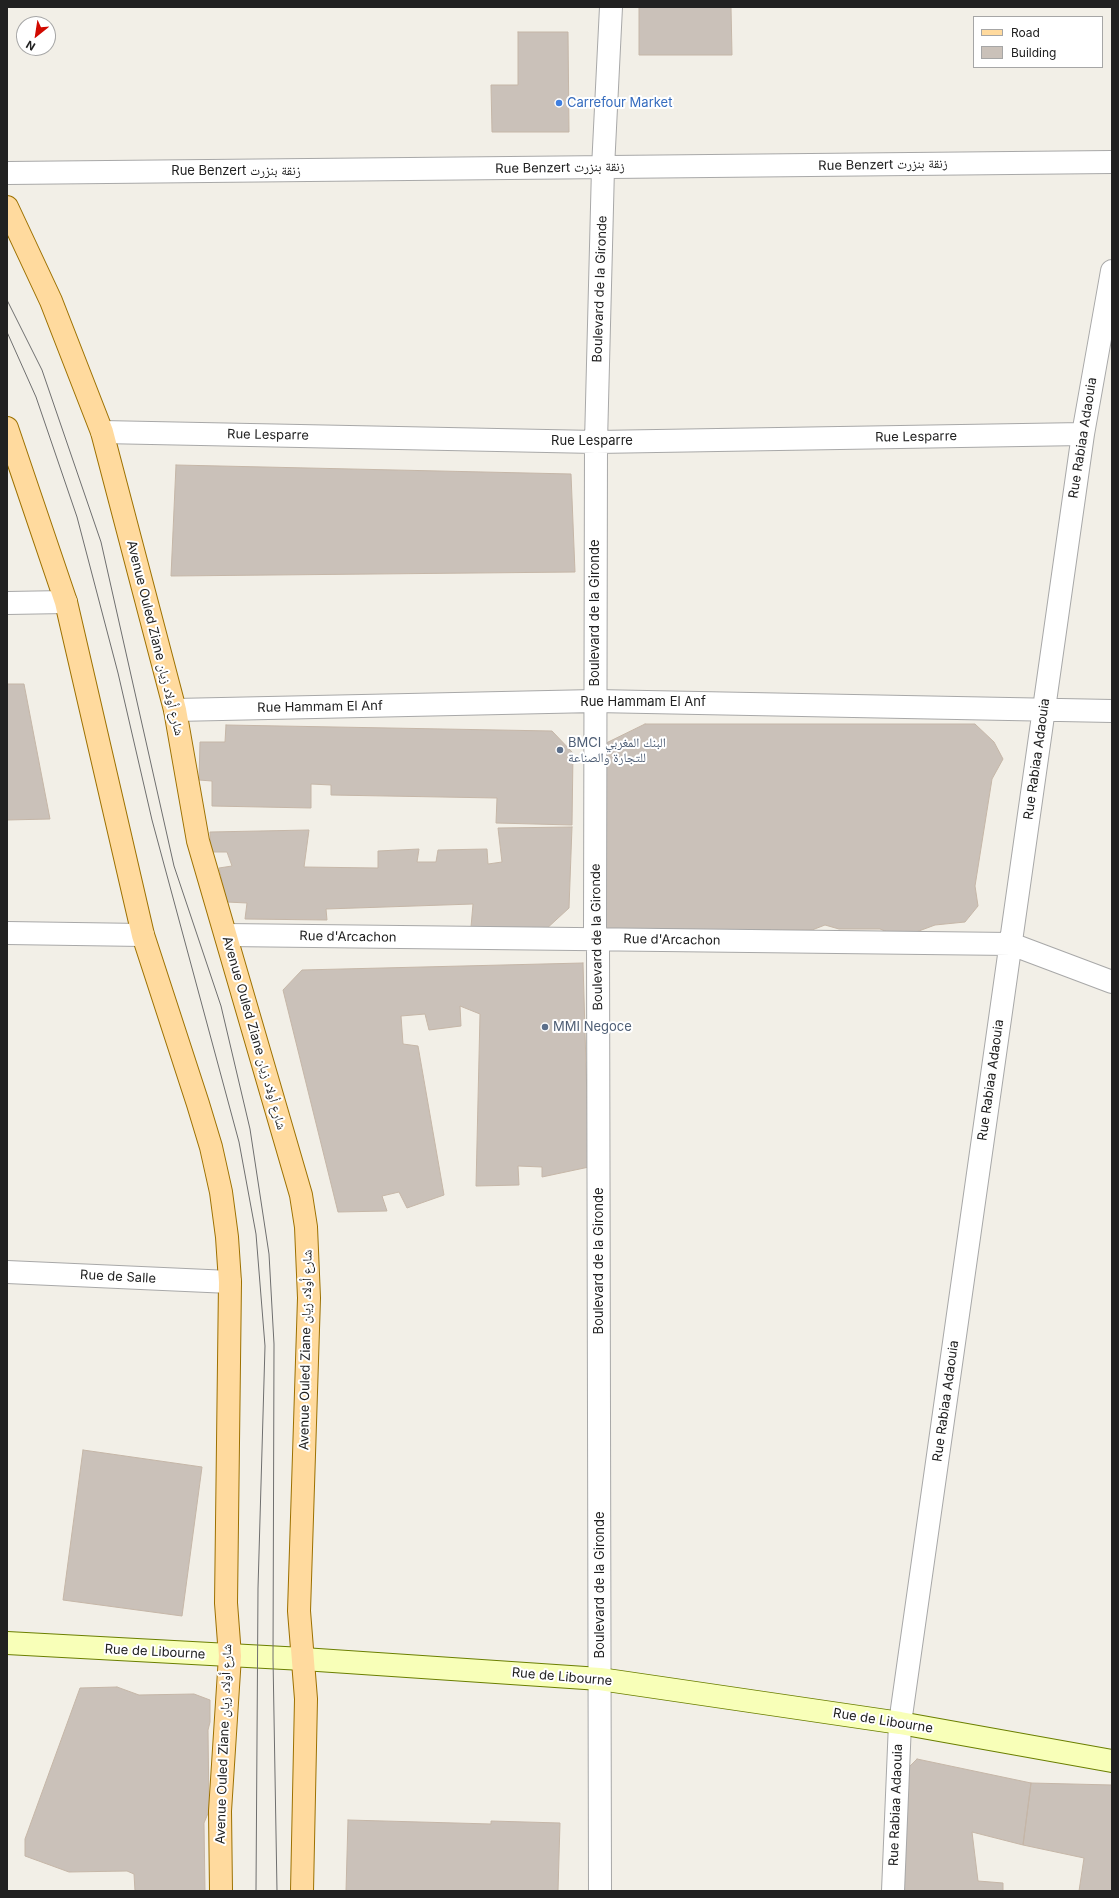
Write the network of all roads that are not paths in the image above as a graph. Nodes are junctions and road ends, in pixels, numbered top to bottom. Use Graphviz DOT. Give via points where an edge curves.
graph roads {
  1 [pos="611,7"];
  2 [pos="1112,162"];
  3 [pos="603,168"];
  4 [pos="7,173"];
  5 [pos="7,207"];
  6 [pos="1112,271"];
  7 [pos="7,428"];
  8 [pos="102,432"];
  9 [pos="1083,434"];
  10 [pos="596,442"];
  11 [pos="66,602"];
  12 [pos="7,603"];
  13 [pos="595,701"];
  14 [pos="175,710"];
  15 [pos="1044,710"];
  16 [pos="1112,711"];
  17 [pos="7,933"];
  18 [pos="143,935"];
  19 [pos="226,935"];
  20 [pos="598,939"];
  21 [pos="1011,944"];
  22 [pos="1112,982"];
  23 [pos="7,1272"];
  24 [pos="230,1282"];
  25 [pos="7,1644"];
  26 [pos="230,1656"];
  27 [pos="303,1659"];
  28 [pos="600,1679"];
  29 [pos="900,1723"];
  30 [pos="1112,1761"];
  31 [pos="221,1891"];
  32 [pos="302,1891"];
  33 [pos="600,1891"];
  34 [pos="893,1891"];
  1 -- 3 [label="street, Boulevard de la Gironde"];
  2 -- 3 [label="street, Rue Benzert زنقة بنزرت"];
  3 -- 4 [label="street, Rue Benzert زنقة بنزرت"];
  3 -- 10 [label="street, Boulevard de la Gironde"];
  5 -- 8 [label="main road, Avenue Ouled Ziane شارع أولاد زيان" via="51,301"];
  6 -- 9 [label="street, Rue Rabiaa Adaouia"];
  7 -- 11 [label="main road, Avenue Ouled Ziane شارع أولاد زيان"];
  8 -- 10 [label="street, Rue Lesparre"];
  8 -- 14 [label="main road, Avenue Ouled Ziane شارع أولاد زيان"];
  9 -- 10 [label="street, Rue Lesparre"];
  9 -- 15 [label="street, Rue Rabiaa Adaouia"];
  10 -- 13 [label="street, Boulevard de la Gironde"];
  11 -- 12 [label="street"];
  11 -- 18 [label="main road, Avenue Ouled Ziane شارع أولاد زيان"];
  13 -- 14 [label="street, Rue Hammam El Anf"];
  13 -- 15 [label="street, Rue Hammam El Anf"];
  13 -- 20 [label="street, Boulevard de la Gironde" via="595,929"];
  14 -- 19 [label="main road, Avenue Ouled Ziane شارع أولاد زيان" via="198,841"];
  15 -- 16 [label="street, Rue Hammam El Anf"];
  15 -- 21 [label="street, Rue Rabiaa Adaouia"];
  17 -- 18 [label="street"];
  18 -- 24 [label="main road, Avenue Ouled Ziane شارع أولاد زيان" via="211,1147 221,1192"];
  19 -- 20 [label="street, Rue d'Arcachon"];
  19 -- 27 [label="main road, Avenue Ouled Ziane شارع أولاد زيان" via="301,1195 306,1227 309,1298 299,1611"];
  20 -- 21 [label="street, Rue d'Arcachon"];
  20 -- 28 [label="street, Boulevard de la Gironde"];
  21 -- 22 [label="street, Rue d'Arcachon"];
  21 -- 29 [label="street, Rue Rabiaa Adaouia"];
  23 -- 24 [label="street, Rue de Salle"];
  24 -- 26 [label="main road, Avenue Ouled Ziane شارع أولاد زيان" via="226,1603"];
  25 -- 26 [label="main road, Rue de Libourne"];
  26 -- 27 [label="main road, Rue de Libourne"];
  26 -- 31 [label="main road, Avenue Ouled Ziane شارع أولاد زيان" via="220,1811"];
  27 -- 28 [label="main road, Rue de Libourne"];
  27 -- 32 [label="main road, Avenue Ouled Ziane شارع أولاد زيان" via="306,1699"];
  28 -- 29 [label="main road, Rue de Libourne"];
  28 -- 33 [label="street, Boulevard de la Gironde"];
  29 -- 30 [label="main road, Rue de Libourne"];
  29 -- 34 [label="street, Rue Rabiaa Adaouia"];
}
